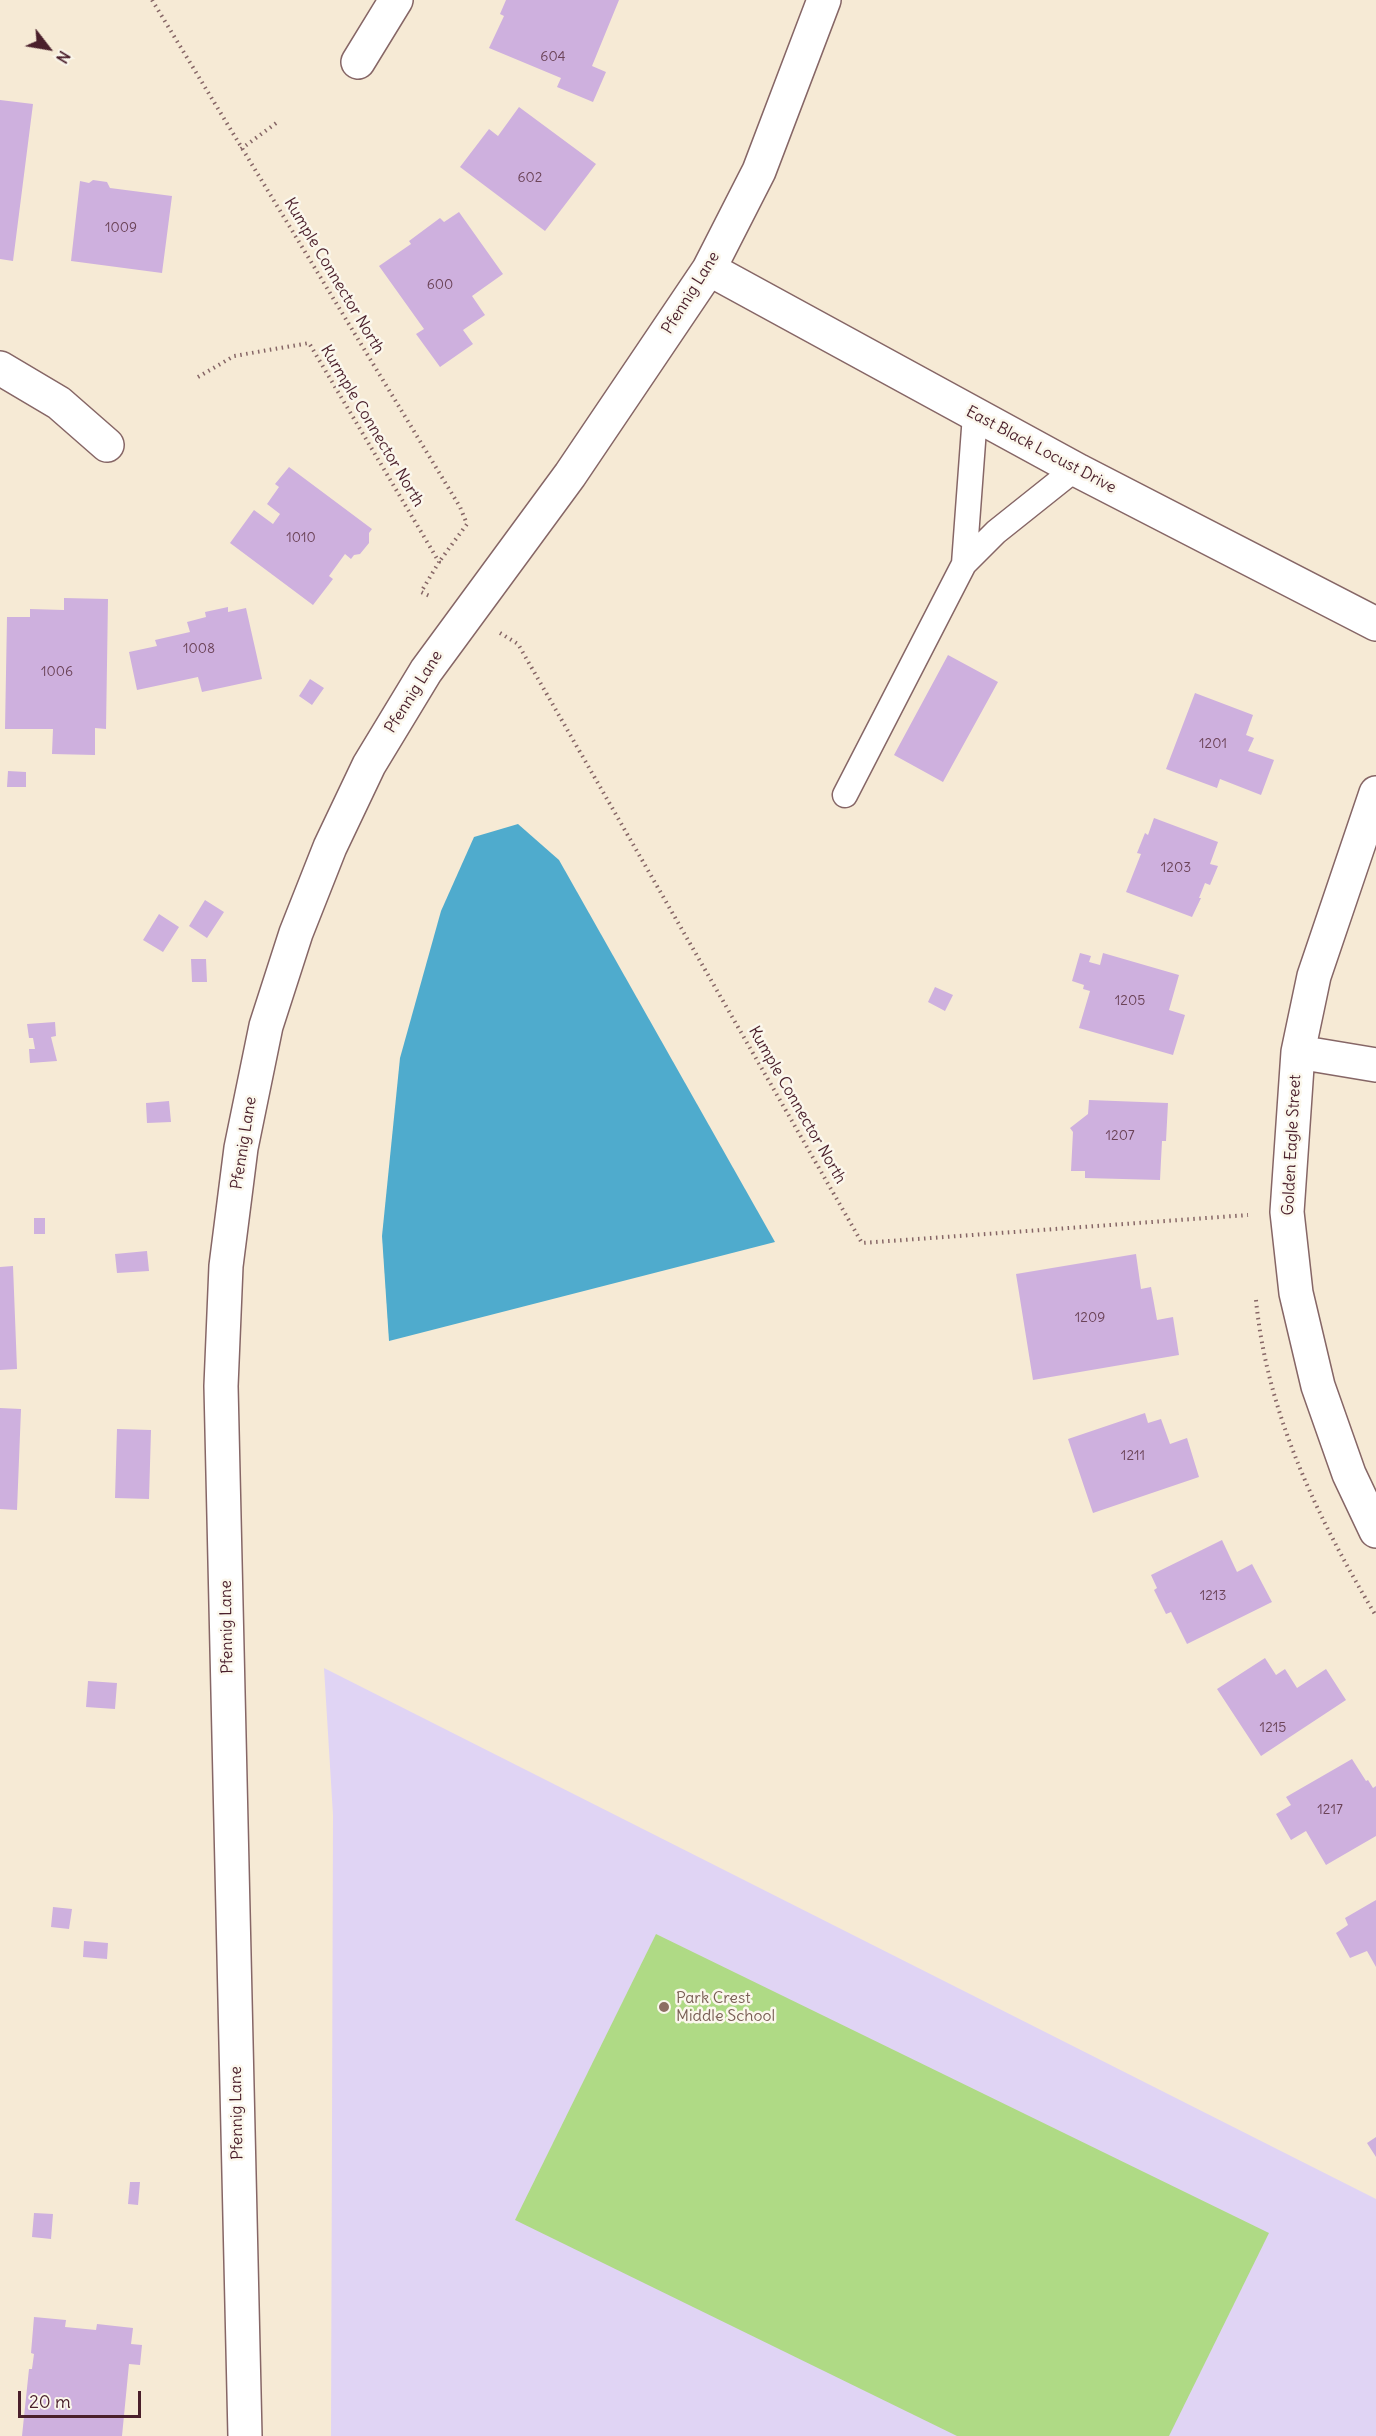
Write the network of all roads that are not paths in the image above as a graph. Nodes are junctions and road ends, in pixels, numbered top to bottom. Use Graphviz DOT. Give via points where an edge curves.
graph roads {
  1 [pos="396,0"];
  2 [pos="824,0"];
  3 [pos="358,62"];
  4 [pos="709,269"];
  5 [pos="0,368"];
  6 [pos="975,414"];
  7 [pos="107,445"];
  8 [pos="1075,469"];
  9 [pos="964,564"];
  10 [pos="1376,624"];
  11 [pos="1376,792"];
  12 [pos="845,795"];
  13 [pos="1298,1052"];
  14 [pos="1376,1065"];
  15 [pos="1376,1531"];
  16 [pos="245,2436"];
  1 -- 3 [label="street"];
  2 -- 4 [label="street, Pfennig Lane" via="759,171"];
  4 -- 6 [label="street, East Black Locust Drive"];
  4 -- 16 [label="street, Pfennig Lane" via="570,475 426,671 369,765 330,847 296,933 266,1026 241,1148 226,1266 221,1386"];
  5 -- 7 [label="street" via="59,403"];
  6 -- 8 [label="street, East Black Locust Drive"];
  6 -- 9 [label="lane"];
  8 -- 9 [label="lane" via="996,532"];
  8 -- 10 [label="street, East Black Locust Drive"];
  9 -- 12 [label="lane"];
  11 -- 13 [label="street, Golden Eagle Street" via="1314,976"];
  13 -- 14 [label="street"];
  13 -- 15 [label="street, Golden Eagle Street" via="1287,1212 1296,1293 1318,1386 1349,1474"];
}
